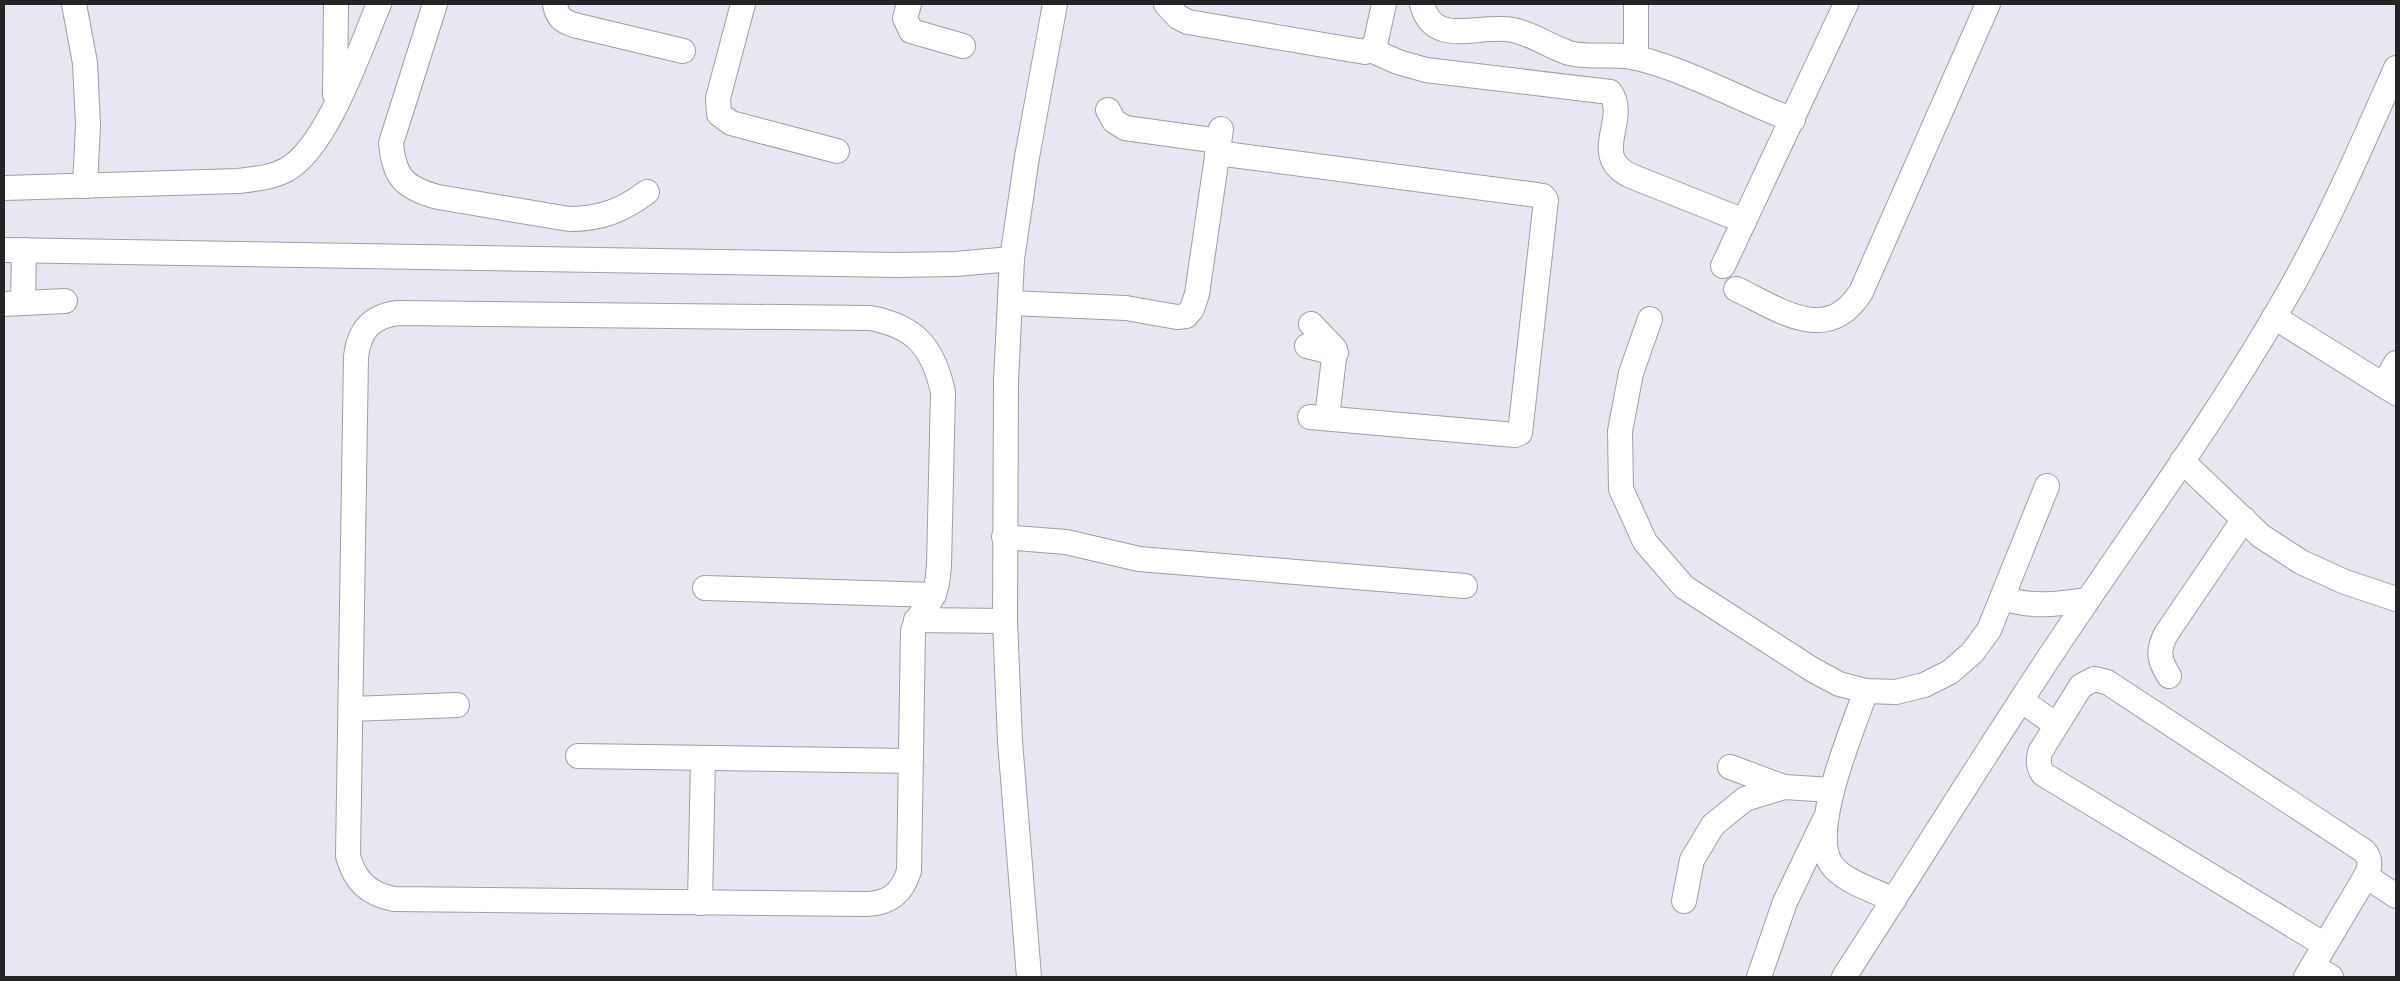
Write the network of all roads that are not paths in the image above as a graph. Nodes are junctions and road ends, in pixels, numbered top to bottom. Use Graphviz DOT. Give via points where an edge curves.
graph roads {
  1 [pos="74,4"];
  2 [pos="336,4"];
  3 [pos="379,4"];
  4 [pos="435,4"];
  5 [pos="555,4"];
  6 [pos="743,4"];
  7 [pos="909,4"];
  8 [pos="1055,4"];
  9 [pos="1166,4"];
  10 [pos="1384,4"];
  11 [pos="1422,4"];
  12 [pos="1636,4"];
  13 [pos="1846,4"];
  14 [pos="1988,4"];
  15 [pos="963,46"];
  16 [pos="1371,50"];
  17 [pos="683,51"];
  18 [pos="1636,58"];
  19 [pos="2396,68"];
  20 [pos="334,107"];
  21 [pos="1108,110"];
  22 [pos="1793,120"];
  23 [pos="1219,141"];
  24 [pos="837,151"];
  25 [pos="85,186"];
  26 [pos="4,188"];
  27 [pos="647,192"];
  28 [pos="1744,221"];
  29 [pos="14,250"];
  30 [pos="1012,259"];
  31 [pos="1723,266"];
  32 [pos="1736,288"];
  33 [pos="65,301"];
  34 [pos="1010,303"];
  35 [pos="13,304"];
  36 [pos="2274,317"];
  37 [pos="1650,319"];
  38 [pos="1309,335"];
  39 [pos="2396,363"];
  40 [pos="2390,389"];
  41 [pos="2182,461"];
  42 [pos="2047,486"];
  43 [pos="2244,520"];
  44 [pos="1004,537"];
  45 [pos="1465,586"];
  46 [pos="705,588"];
  47 [pos="934,595"];
  48 [pos="2003,598"];
  49 [pos="2396,599"];
  50 [pos="2088,600"];
  51 [pos="916,620"];
  52 [pos="1005,620"];
  53 [pos="2169,676"];
  54 [pos="1866,691"];
  55 [pos="2021,700"];
  56 [pos="457,705"];
  57 [pos="351,709"];
  58 [pos="2056,725"];
  59 [pos="578,756"];
  60 [pos="703,758"];
  61 [pos="911,761"];
  62 [pos="1730,767"];
  63 [pos="1784,787"];
  64 [pos="1832,790"];
  65 [pos="1827,815"];
  66 [pos="2366,876"];
  67 [pos="2396,896"];
  68 [pos="1894,900"];
  69 [pos="1684,901"];
  70 [pos="700,903"];
  71 [pos="2325,946"];
  72 [pos="2317,974"];
  73 [pos="1029,977"];
  74 [pos="1759,977"];
  75 [pos="1844,977"];
  1 -- 25 [label="street" via="85,63 88,125"];
  2 -- 20 [label="street"];
  3 -- 20 [label="street"];
  4 -- 27 [label="street" via="391,143 393,162 403,180 419,192 569,219 590,219 610,214"];
  5 -- 17 [label="street" via="556,14 564,22"];
  6 -- 24 [label="street" via="718,98 719,114 731,124"];
  7 -- 15 [label="street" via="905,18 911,31"];
  8 -- 30 [label="street" via="1028,148"];
  9 -- 16 [label="street" via="1188,22 1359,51"];
  10 -- 16 [label="street"];
  11 -- 18 [label="street" via="1425,16 1434,26 1446,30 1506,29 1576,54"];
  12 -- 18 [label="street"];
  13 -- 22 [label="street"];
  14 -- 32 [label="street" via="1852,306 1832,318 1809,321"];
  16 -- 28 [label="street" via="1426,70 1610,92 1615,105 1610,154 1617,168"];
  18 -- 22 [label="street" via="1714,85"];
  19 -- 36 [label="street" via="2332,209"];
  20 -- 25 [label="street" via="322,134 307,154 286,170 263,179"];
  21 -- 23 [label="street" via="1114,121 1125,128"];
  22 -- 28 [label="street"];
  23 -- 34 [label="street" via="1197,294 1186,316 1126,308"];
  23 -- 38 [label="street" via="1543,196 1546,200 1520,433 1319,417 1336,354"];
  25 -- 26 [label="street"];
  28 -- 31 [label="street"];
  29 -- 30 [label="street" via="897,265"];
  29 -- 35 [label="street"];
  30 -- 34 [label="street"];
  33 -- 35 [label="street"];
  34 -- 44 [label="street"];
  36 -- 40 [label="street"];
  36 -- 41 [label="street"];
  37 -- 54 [label="street" via="1631,373 1620,431 1621,488 1645,542 1684,587 1812,670 1839,684"];
  39 -- 40 [label="street"];
  41 -- 43 [label="street"];
  41 -- 50 [label="street"];
  42 -- 48 [label="street"];
  43 -- 49 [label="street" via="2261,536 2301,562 2345,582"];
  43 -- 53 [label="street" via="2159,648 2159,657"];
  44 -- 45 [label="street" via="1066,542 1139,559"];
  44 -- 52 [label="street"];
  46 -- 47 [label="street"];
  47 -- 51 [label="street"];
  47 -- 57 [label="street" via="939,565 943,392 938,370 928,350 912,334 892,322 870,318 384,314 363,331 356,357"];
  48 -- 50 [label="street" via="2040,606"];
  48 -- 54 [label="street" via="1990,630 1972,653 1950,672 1924,685 1896,692"];
  50 -- 55 [label="street"];
  51 -- 52 [label="street"];
  51 -- 61 [label="street" via="913,631"];
  52 -- 73 [label="street" via="1010,741"];
  54 -- 64 [label="street"];
  55 -- 58 [label="street"];
  55 -- 68 [label="street"];
  56 -- 57 [label="street"];
  57 -- 70 [label="street" via="348,856 358,881 380,897"];
  58 -- 66 [label="street" via="2086,682 2094,679 2107,682 2364,850 2370,863"];
  58 -- 71 [label="street" via="2038,760 2043,774"];
  59 -- 60 [label="street"];
  60 -- 61 [label="street"];
  60 -- 70 [label="street"];
  61 -- 70 [label="street" via="909,871 905,882 890,900 879,904"];
  62 -- 63 [label="street"];
  63 -- 64 [label="street"];
  63 -- 69 [label="street" via="1745,799 1713,825 1692,860"];
  64 -- 65 [label="street"];
  65 -- 68 [label="street" via="1824,839 1830,864 1840,875"];
  65 -- 74 [label="street" via="1785,902"];
  66 -- 67 [label="street"];
  66 -- 71 [label="street"];
  68 -- 75 [label="street"];
  71 -- 72 [label="street"];
}
